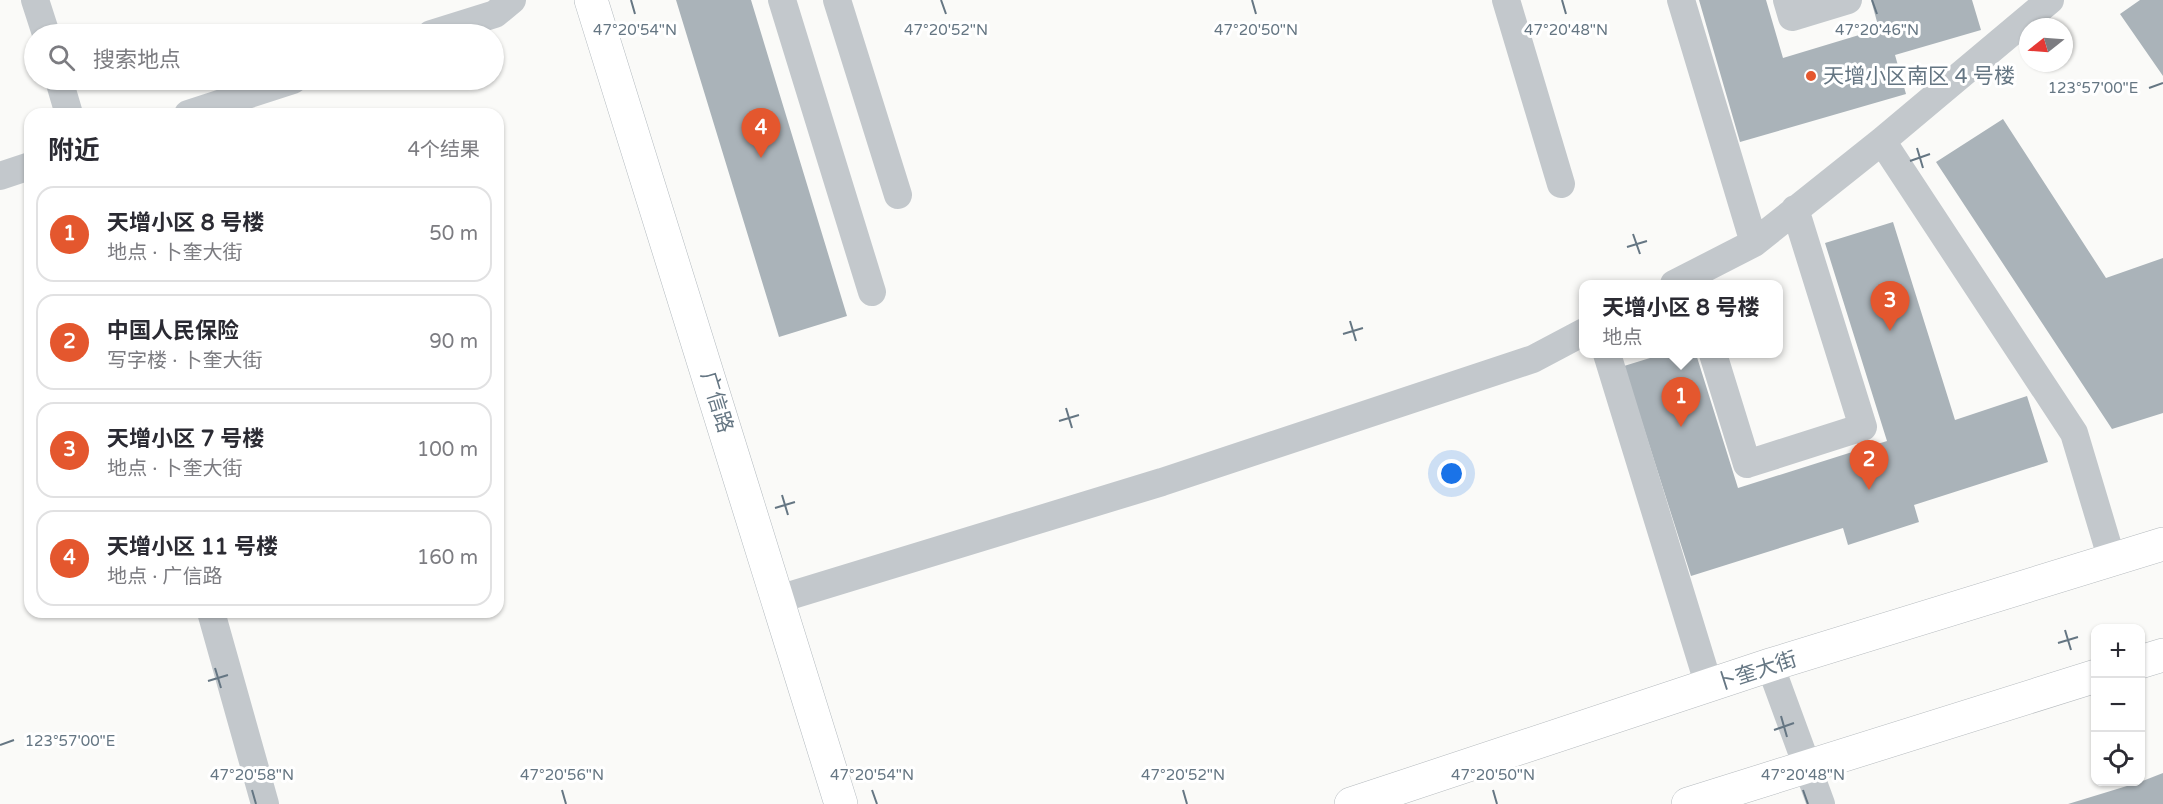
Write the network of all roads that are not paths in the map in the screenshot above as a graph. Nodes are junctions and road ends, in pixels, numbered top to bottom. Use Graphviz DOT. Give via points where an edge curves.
graph roads {
  1 [pos="35,0"];
  2 [pos="512,0"];
  3 [pos="591,0"];
  4 [pos="782,0"];
  5 [pos="837,0"];
  6 [pos="1506,0"];
  7 [pos="1681,0"];
  8 [pos="1787,0"];
  9 [pos="1848,0"];
  10 [pos="2047,1"];
  11 [pos="42,24"];
  12 [pos="463,24"];
  13 [pos="62,90"];
  14 [pos="263,90"];
  15 [pos="67,108"];
  16 [pos="207,108"];
  17 [pos="1882,141"];
  18 [pos="24,168"];
  19 [pos="0,176"];
  20 [pos="1561,184"];
  21 [pos="898,195"];
  22 [pos="1795,209"];
  23 [pos="1754,243"];
  24 [pos="1684,280"];
  25 [pos="872,292"];
  26 [pos="1579,336"];
  27 [pos="1608,358"];
  28 [pos="1714,358"];
  29 [pos="2163,544"];
  30 [pos="2112,560"];
  31 [pos="779,599"];
  32 [pos="213,618"];
  33 [pos="2163,655"];
  34 [pos="2145,660"];
  35 [pos="1770,666"];
  36 [pos="2091,678"];
  37 [pos="1709,686"];
  38 [pos="1809,766"];
  39 [pos="265,804"];
  40 [pos="842,804"];
  41 [pos="1351,804"];
  42 [pos="1688,804"];
  43 [pos="1821,804"];
  1 -- 11 [label="street"];
  2 -- 12 [label="street" via="495,14"];
  3 -- 31 [label="main road, 广信路"];
  4 -- 25 [label="street"];
  5 -- 21 [label="street"];
  6 -- 20 [label="street"];
  7 -- 23 [label="street"];
  8 -- 9 [label="street" via="1792,16"];
  10 -- 17 [label="street"];
  13 -- 15 [label="street"];
  14 -- 16 [label="street"];
  17 -- 22 [label="street"];
  17 -- 30 [label="street" via="2074,433"];
  18 -- 19 [label="street"];
  22 -- 23 [label="street"];
  22 -- 28 [label="street" via="1863,428 1747,464"];
  23 -- 24 [label="street"];
  26 -- 31 [label="street" via="1533,359 1162,482"];
  27 -- 37 [label="street"];
  29 -- 30 [label="main road, 卜奎大街"];
  30 -- 35 [label="main road, 卜奎大街"];
  31 -- 40 [label="main road, 广信路"];
  32 -- 39 [label="street"];
  33 -- 34 [label="main road"];
  35 -- 37 [label="main road, 卜奎大街"];
  35 -- 38 [label="street"];
  36 -- 38 [label="main road"];
  37 -- 41 [label="main road, 卜奎大街"];
  38 -- 42 [label="main road"];
  38 -- 43 [label="street"];
}
